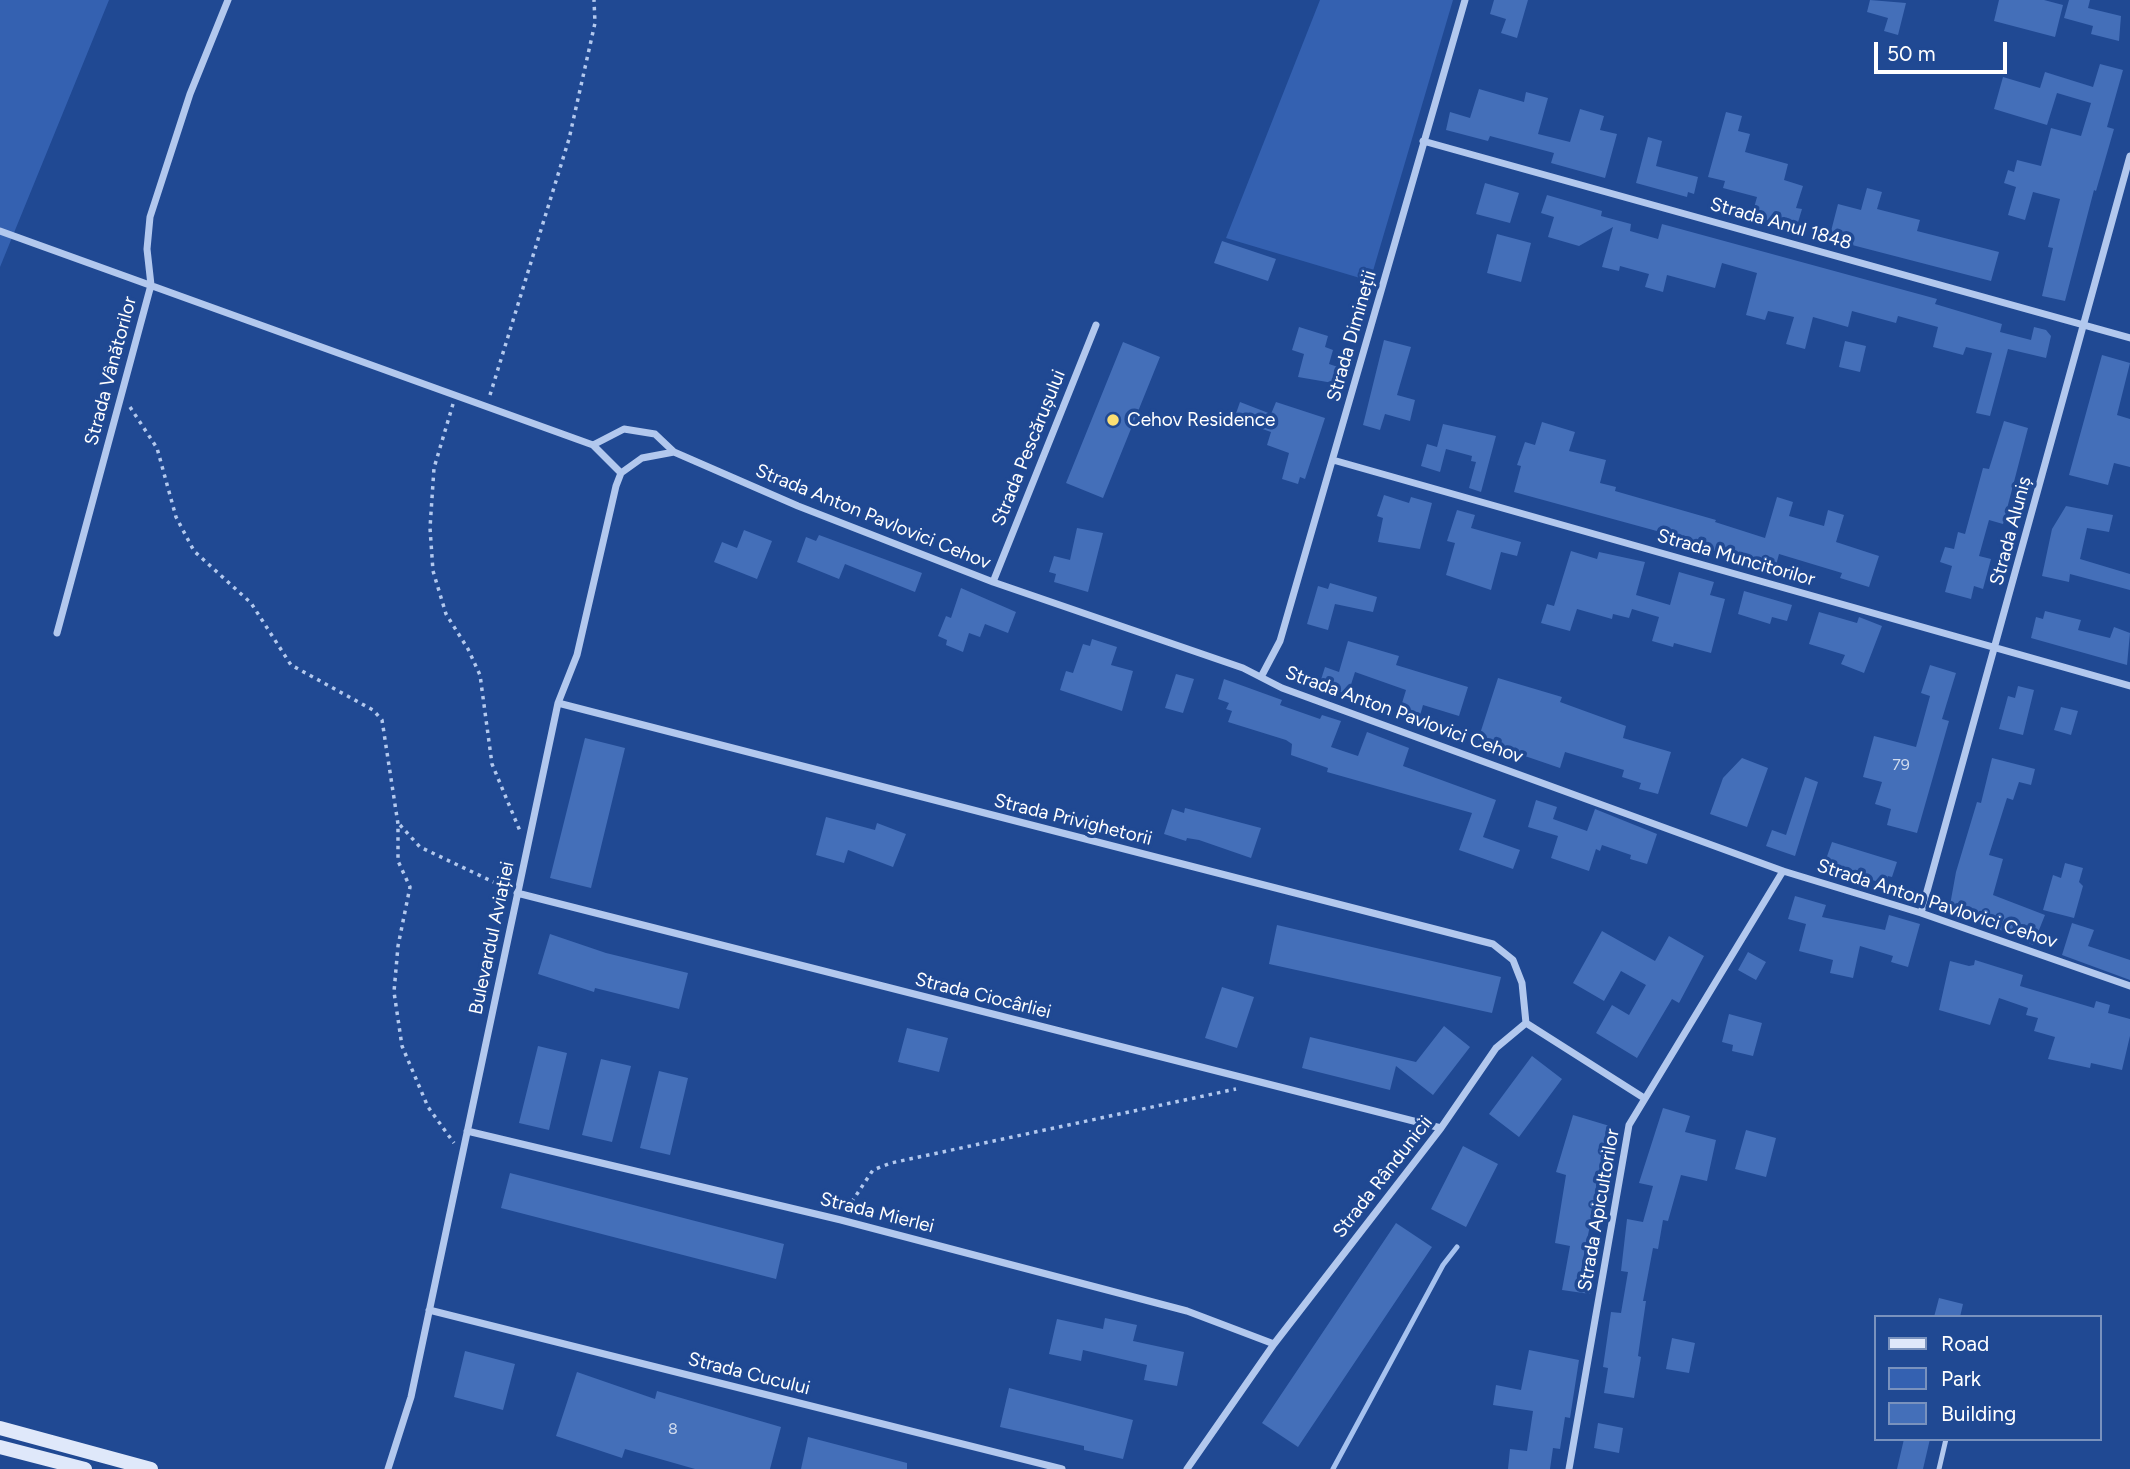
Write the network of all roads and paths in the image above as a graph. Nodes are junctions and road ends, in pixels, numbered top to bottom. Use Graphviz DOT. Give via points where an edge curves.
graph roads {
  1 [pos="228,0"];
  2 [pos="594,0"];
  3 [pos="1465,0"];
  4 [pos="1423,141"];
  5 [pos="2130,156"];
  6 [pos="0,231"];
  7 [pos="151,285"];
  8 [pos="1096,325"];
  9 [pos="2084,325"];
  10 [pos="2130,338"];
  11 [pos="120,395"];
  12 [pos="455,396"];
  13 [pos="486,407"];
  14 [pos="593,445"];
  15 [pos="674,452"];
  16 [pos="1333,460"];
  17 [pos="621,473"];
  18 [pos="993,582"];
  19 [pos="57,633"];
  20 [pos="1995,649"];
  21 [pos="1261,677"];
  22 [pos="2130,685"];
  23 [pos="558,703"];
  24 [pos="398,824"];
  25 [pos="527,846"];
  26 [pos="1783,871"];
  27 [pos="517,893"];
  28 [pos="1921,914"];
  29 [pos="2130,986"];
  30 [pos="1526,1023"];
  31 [pos="1262,1083"];
  32 [pos="1644,1098"];
  33 [pos="1441,1128"];
  34 [pos="467,1130"];
  35 [pos="462,1153"];
  36 [pos="841,1220"];
  37 [pos="429,1310"];
  38 [pos="1273,1345"];
  39 [pos="0,1428"];
  40 [pos="1946,1441"];
  41 [pos="0,1447"];
  42 [pos="85,1469"];
  43 [pos="151,1469"];
  44 [pos="388,1469"];
  45 [pos="1062,1469"];
  46 [pos="1187,1469"];
  47 [pos="1569,1469"];
  48 [pos="1939,1469"];
  1 -- 7 [label="street, Strada Vânătorilor" via="190,94 150,217"];
  2 -- 13 [label="path" via="595,23 569,139"];
  3 -- 4 [label="street, Strada Dimineții"];
  4 -- 9 [label="street, Strada Anul 1848"];
  4 -- 16 [label="street, Strada Dimineții"];
  5 -- 9 [label="street, Strada Aluniș"];
  6 -- 7 [label="street"];
  7 -- 11 [label="street, Strada Vânătorilor"];
  7 -- 12 [label="street"];
  8 -- 18 [label="street, Strada Pescărușului"];
  9 -- 10 [label="street, Strada Anul 1848"];
  9 -- 20 [label="street, Strada Aluniș"];
  11 -- 19 [label="street, Strada Vânătorilor"];
  11 -- 24 [label="path" via="157,448 176,517 194,551 251,603 291,665 373,710 382,720"];
  12 -- 13 [label="street"];
  12 -- 25 [label="path" via="434,468 433,571 446,614 480,675 492,764"];
  13 -- 14 [label="street"];
  14 -- 15 [label="street, Strada Anton Pavlovici Cehov" via="624,429 641,430 655,434"];
  14 -- 17 [label="street"];
  15 -- 17 [label="street" via="642,458"];
  15 -- 18 [label="street, Strada Anton Pavlovici Cehov"];
  16 -- 20 [label="street, Strada Muncitorilor"];
  16 -- 21 [label="street, Strada Dimineții" via="1280,641"];
  17 -- 23 [label="street, Bulevardul Aviației" via="577,654"];
  18 -- 21 [label="street, Strada Anton Pavlovici Cehov"];
  20 -- 22 [label="street, Strada Muncitorilor"];
  20 -- 28 [label="street, Strada Aluniș"];
  21 -- 26 [label="street, Strada Anton Pavlovici Cehov"];
  23 -- 25 [label="street, Bulevardul Aviației"];
  23 -- 30 [label="street, Strada Privighetorii" via="1493,944 1513,960 1522,983"];
  24 -- 27 [label="path" via="420,847"];
  24 -- 35 [label="path" via="398,860 410,887 394,992 402,1046 428,1107"];
  25 -- 27 [label="street, Bulevardul Aviației"];
  26 -- 28 [label="street, Strada Anton Pavlovici Cehov"];
  26 -- 32 [label="street, Strada Apicultorilor"];
  27 -- 31 [label="street, Strada Ciocârliei"];
  27 -- 34 [label="street, Bulevardul Aviației"];
  28 -- 29 [label="street, Strada Anton Pavlovici Cehov"];
  30 -- 32 [label="street"];
  30 -- 33 [label="street, Strada Rândunicii" via="1496,1048"];
  31 -- 33 [label="street, Strada Ciocârliei"];
  31 -- 36 [label="path" via="891,1163 873,1170"];
  32 -- 47 [label="street, Strada Apicultorilor" via="1629,1125"];
  33 -- 38 [label="street, Strada Rândunicii"];
  34 -- 35 [label="street, Bulevardul Aviației"];
  34 -- 36 [label="street, Strada Mierlei"];
  35 -- 37 [label="street, Bulevardul Aviației"];
  36 -- 38 [label="street, Strada Mierlei" via="1186,1311"];
  37 -- 44 [label="street, Bulevardul Aviației" via="411,1397"];
  37 -- 45 [label="street, Strada Cucului"];
  38 -- 46 [label="street, Strada Rândunicii"];
  39 -- 43 [label="main road"];
  40 -- 48 [label="lane"];
  41 -- 42 [label="main road"];
}
